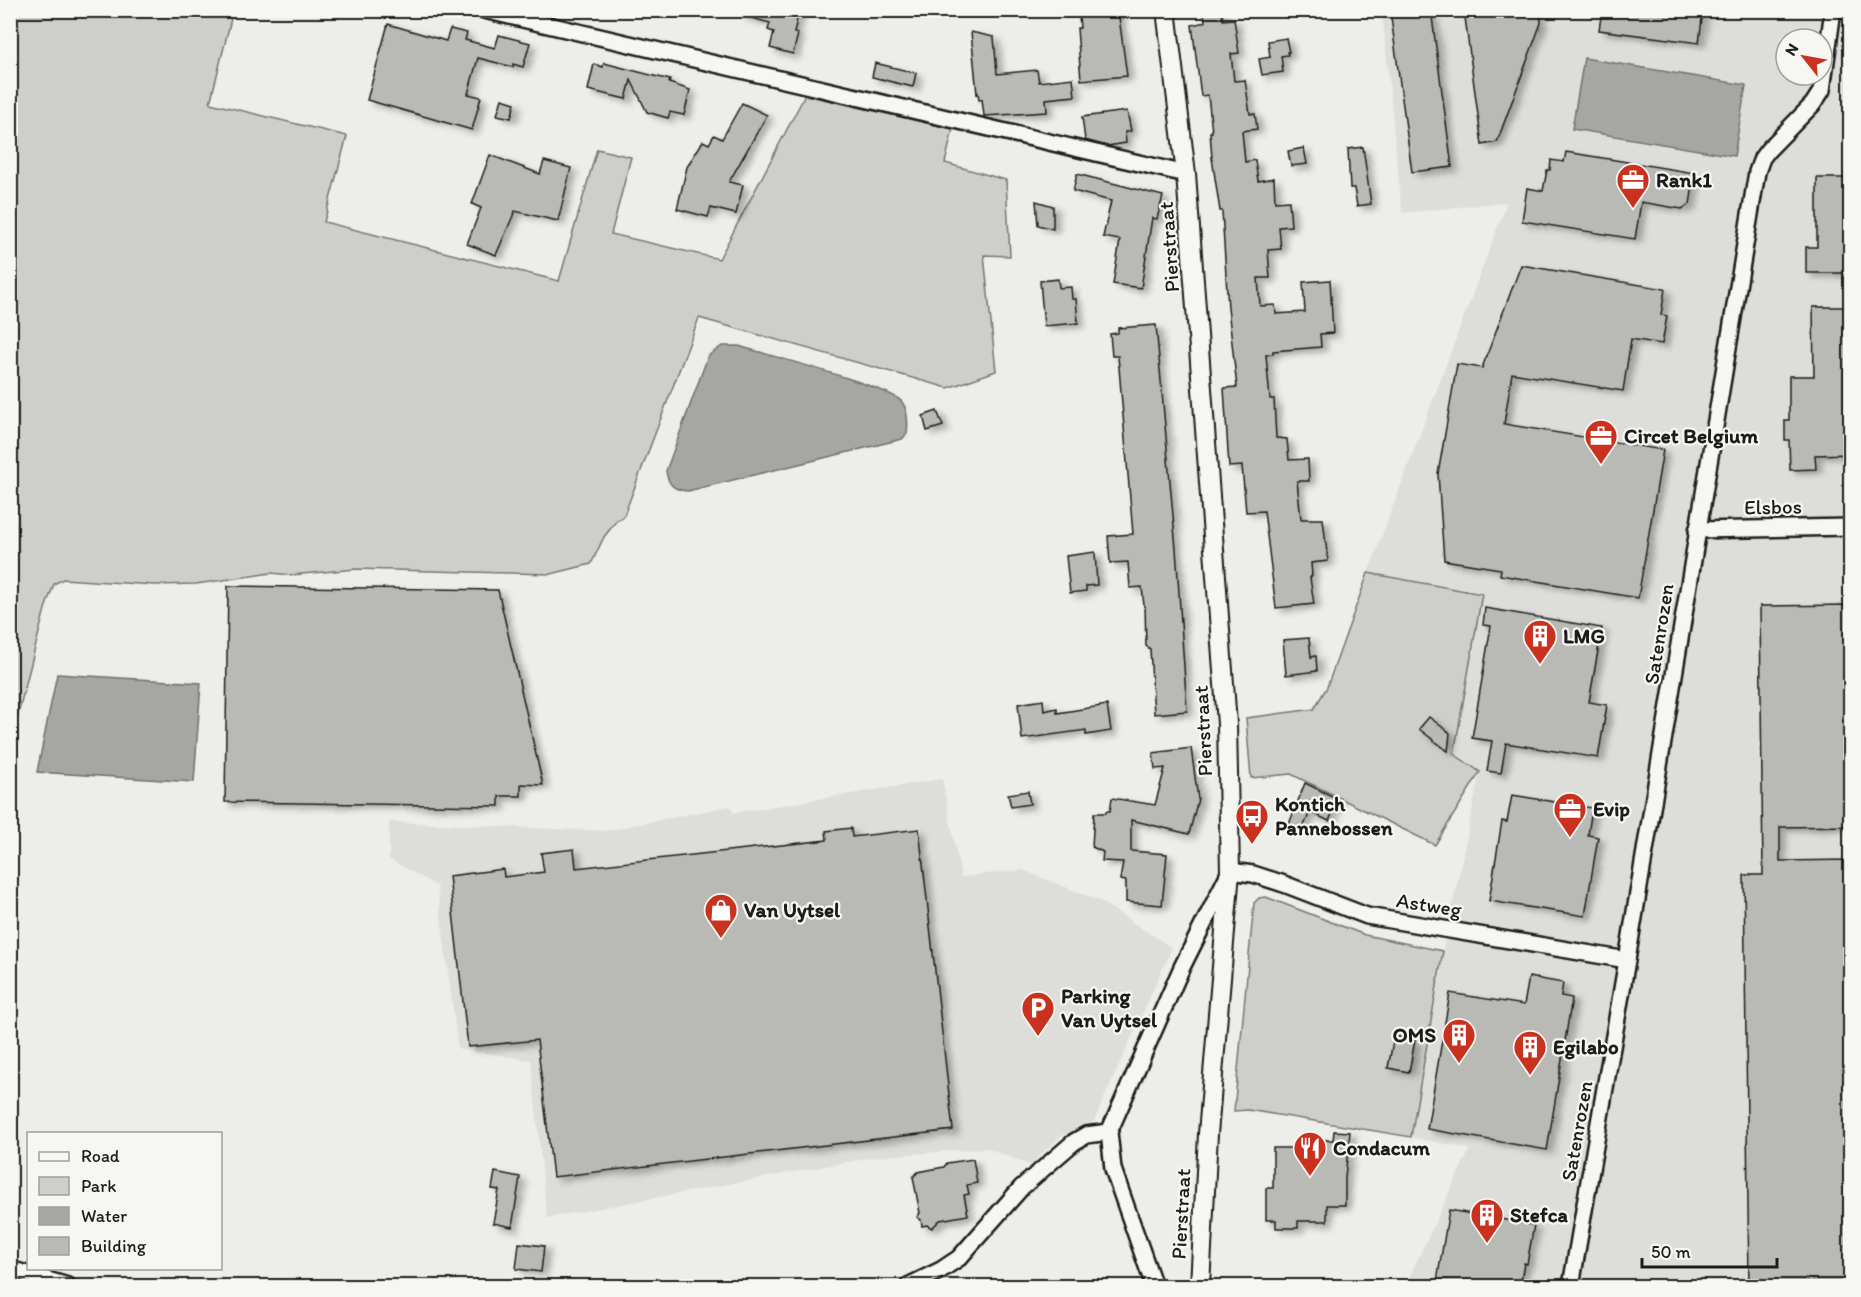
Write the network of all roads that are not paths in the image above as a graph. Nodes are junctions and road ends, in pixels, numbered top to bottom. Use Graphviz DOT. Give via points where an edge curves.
graph roads {
  1 [pos="484,10"];
  2 [pos="1166,10"];
  3 [pos="1833,10"];
  4 [pos="1186,174"];
  5 [pos="1851,527"];
  6 [pos="1697,530"];
  7 [pos="1230,871"];
  8 [pos="1627,960"];
  9 [pos="1109,1132"];
  10 [pos="10,1269"];
  11 [pos="68,1287"];
  12 [pos="909,1287"];
  13 [pos="1154,1287"];
  14 [pos="1200,1287"];
  15 [pos="1571,1287"];
  1 -- 4 [label="street, Pierstraat"];
  2 -- 4 [label="street, Pierstraat"];
  3 -- 6 [label="street, Satenrozen" via="1822,90 1768,150 1757,172"];
  4 -- 7 [label="street, Pierstraat" via="1227,724"];
  5 -- 6 [label="street, Elsbos"];
  6 -- 8 [label="street, Satenrozen"];
  7 -- 8 [label="street, Astweg" via="1284,884 1367,916"];
  7 -- 9 [label="street" via="1182,967"];
  7 -- 14 [label="street, Pierstraat" via="1208,1134"];
  8 -- 15 [label="street, Satenrozen"];
  9 -- 12 [label="street" via="1086,1135 1074,1142 1022,1187 959,1258"];
  9 -- 13 [label="street" via="1113,1169"];
  10 -- 11 [label="street"];
}
